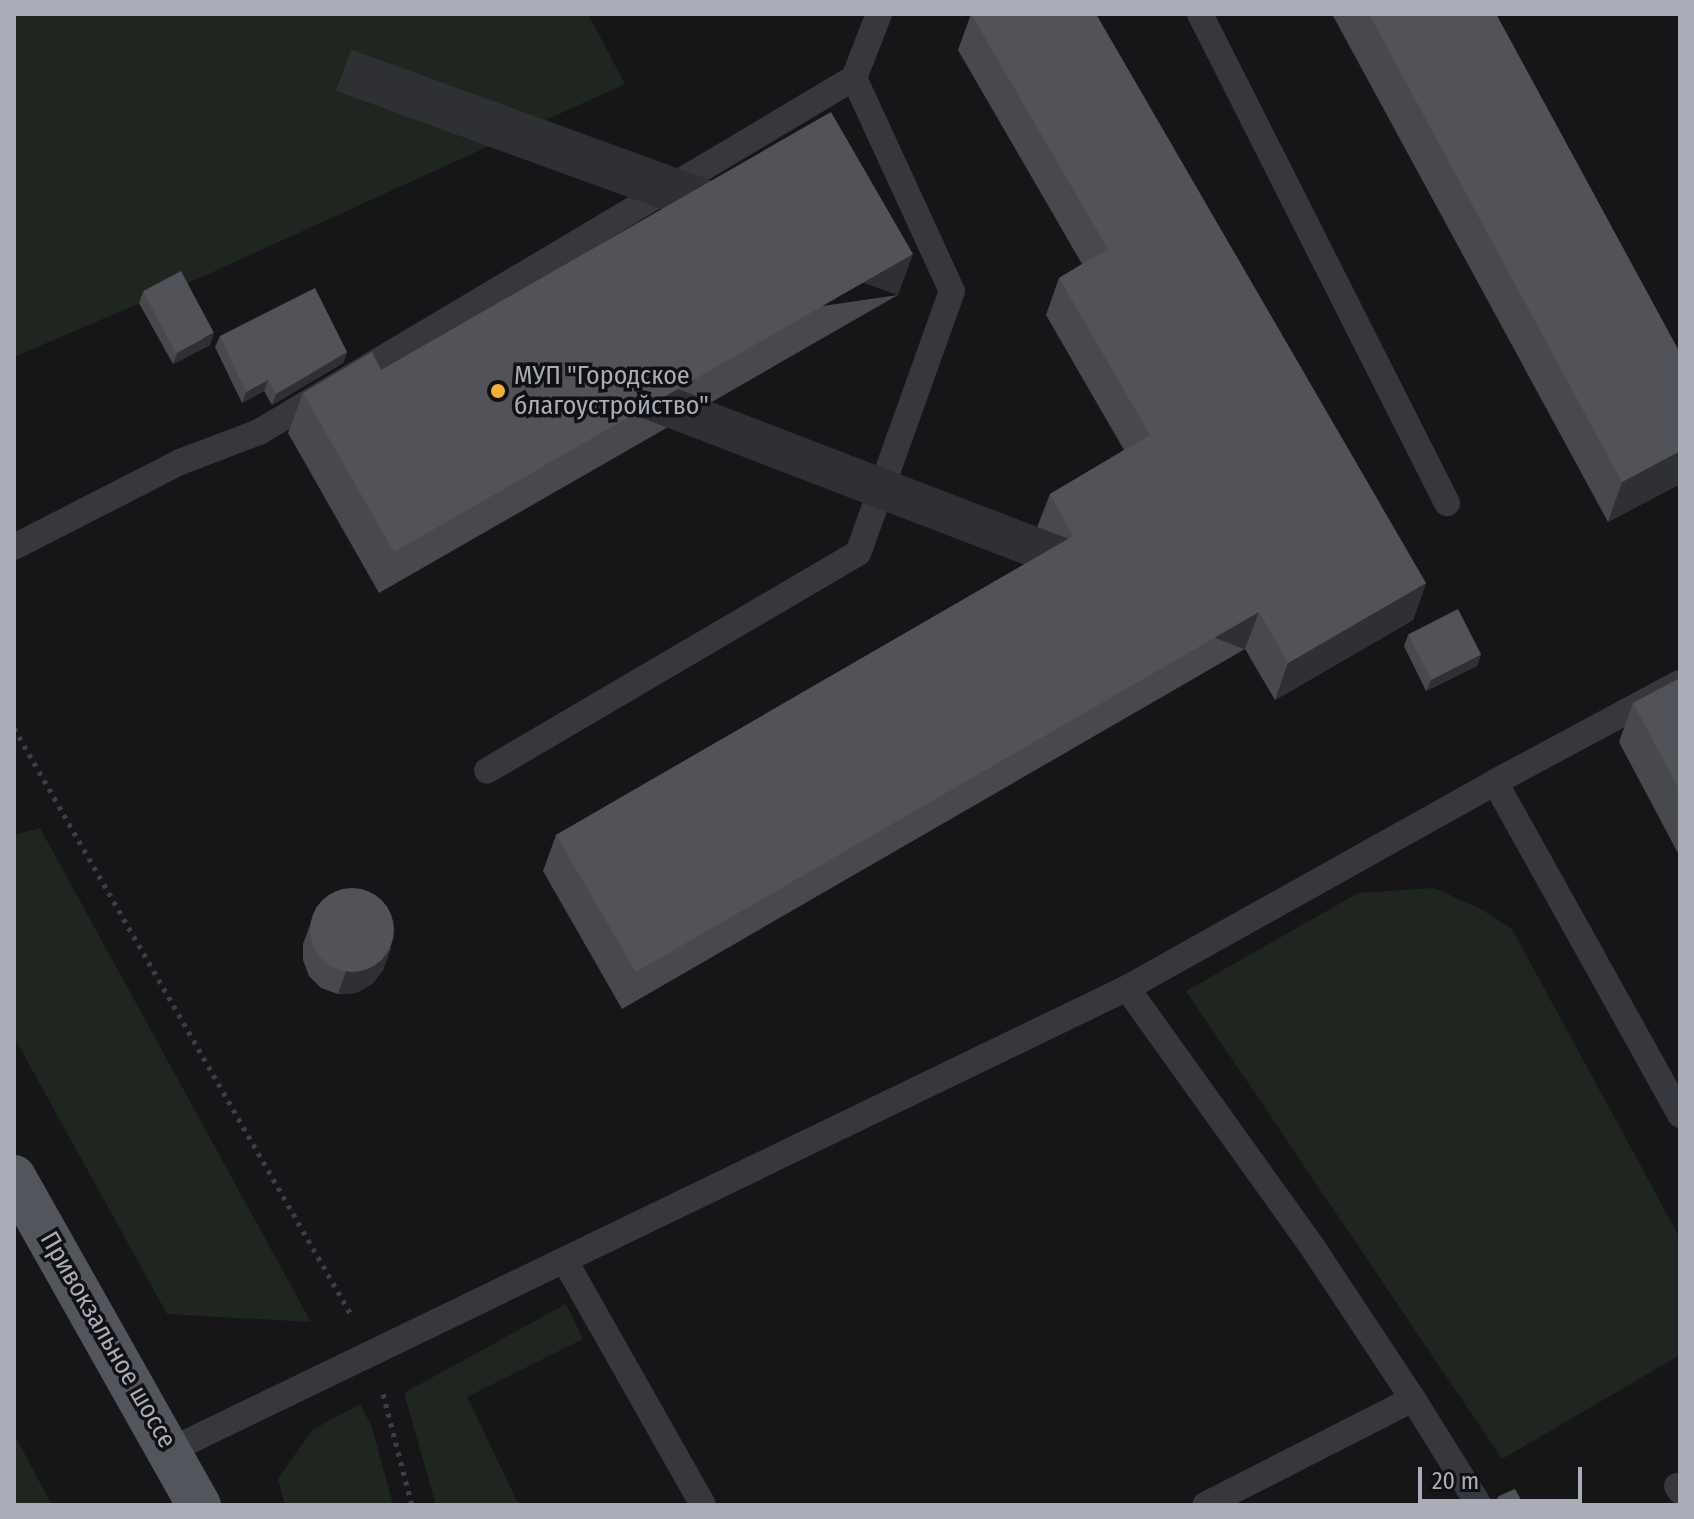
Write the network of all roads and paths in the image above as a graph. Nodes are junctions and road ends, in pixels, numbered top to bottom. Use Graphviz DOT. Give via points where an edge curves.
graph roads {
  1 [pos="879,14"];
  2 [pos="1200,14"];
  3 [pos="854,78"];
  4 [pos="1447,503"];
  5 [pos="14,547"];
  6 [pos="1680,683"];
  7 [pos="14,728"];
  8 [pos="487,771"];
  9 [pos="1495,782"];
  10 [pos="1127,988"];
  11 [pos="1680,1115"];
  12 [pos="14,1177"];
  13 [pos="565,1261"];
  14 [pos="372,1351"];
  15 [pos="1413,1399"];
  16 [pos="171,1450"];
  17 [pos="199,1505"];
  18 [pos="412,1505"];
  19 [pos="703,1505"];
  20 [pos="1205,1505"];
  21 [pos="1479,1505"];
  1 -- 3 [label="lane"];
  2 -- 4 [label="lane"];
  3 -- 5 [label="lane" via="259,432 180,462"];
  3 -- 8 [label="lane" via="952,291 858,553"];
  6 -- 9 [label="lane"];
  7 -- 14 [label="path"];
  9 -- 10 [label="lane"];
  9 -- 11 [label="lane"];
  10 -- 13 [label="lane"];
  10 -- 15 [label="lane" via="1315,1251"];
  12 -- 16 [label="main road, Привокзальное шоссе"];
  13 -- 14 [label="lane"];
  13 -- 19 [label="lane"];
  14 -- 16 [label="lane"];
  14 -- 18 [label="path"];
  15 -- 20 [label="lane"];
  15 -- 21 [label="lane"];
  16 -- 17 [label="main road, Привокзальное шоссе"];
}
